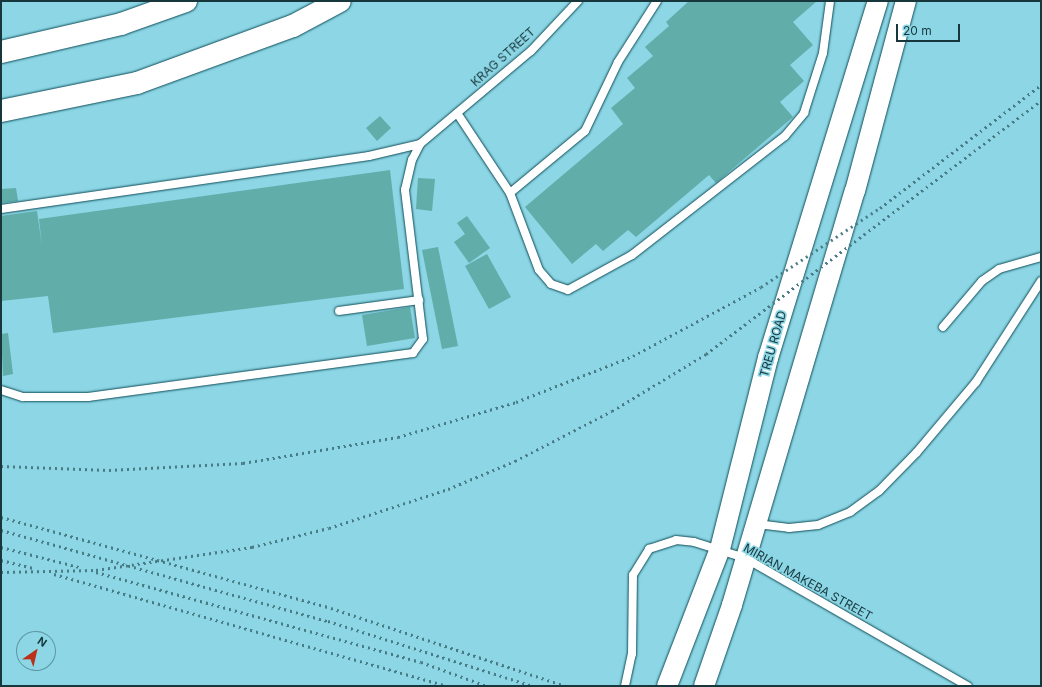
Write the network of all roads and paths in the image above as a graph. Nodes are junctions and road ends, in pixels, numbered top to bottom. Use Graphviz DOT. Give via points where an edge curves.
graph roads {
  1 [pos="186,1"];
  2 [pos="340,1"];
  3 [pos="578,1"];
  4 [pos="657,1"];
  5 [pos="830,1"];
  6 [pos="878,1"];
  7 [pos="906,1"];
  8 [pos="1,52"];
  9 [pos="1,111"];
  10 [pos="457,113"];
  11 [pos="420,144"];
  12 [pos="510,193"];
  13 [pos="1,209"];
  14 [pos="1041,257"];
  15 [pos="1041,281"];
  16 [pos="419,300"];
  17 [pos="339,311"];
  18 [pos="943,327"];
  19 [pos="1,390"];
  20 [pos="757,524"];
  21 [pos="720,548"];
  22 [pos="745,558"];
  23 [pos="625,686"];
  24 [pos="667,686"];
  25 [pos="704,686"];
  26 [pos="968,686"];
  1 -- 8 [label="highway" via="121,24"];
  2 -- 9 [label="highway" via="292,26 137,83"];
  3 -- 10 [label="lane, KRAG STREET" via="531,51"];
  4 -- 12 [label="lane" via="618,62 585,131"];
  5 -- 12 [label="lane" via="823,53 804,113 785,136 632,255 568,290 551,284 538,270"];
  6 -- 21 [label="street, TREU ROAD" via="768,358"];
  7 -- 20 [label="street" via="855,191"];
  10 -- 11 [label="lane, KRAG STREET"];
  10 -- 12 [label="lane"];
  11 -- 13 [label="lane" via="369,156"];
  11 -- 16 [label="lane" via="407,174 405,190"];
  14 -- 18 [label="lane" via="999,269 982,281"];
  15 -- 20 [label="lane" via="976,382 917,452 879,491 850,512 818,525 789,528"];
  16 -- 17 [label="lane"];
  16 -- 19 [label="lane" via="424,339 413,353 88,397 23,397"];
  20 -- 22 [label="street"];
  21 -- 22 [label="lane, MIRIAN MAKEBA STREET"];
  21 -- 23 [label="lane, MIRIAN MAKEBA STREET" via="694,542 666,541 642,558 631,588 632,654"];
  21 -- 24 [label="street, TREU ROAD"];
  22 -- 25 [label="street"];
  22 -- 26 [label="lane, MIRIAN MAKEBA STREET"];
}
